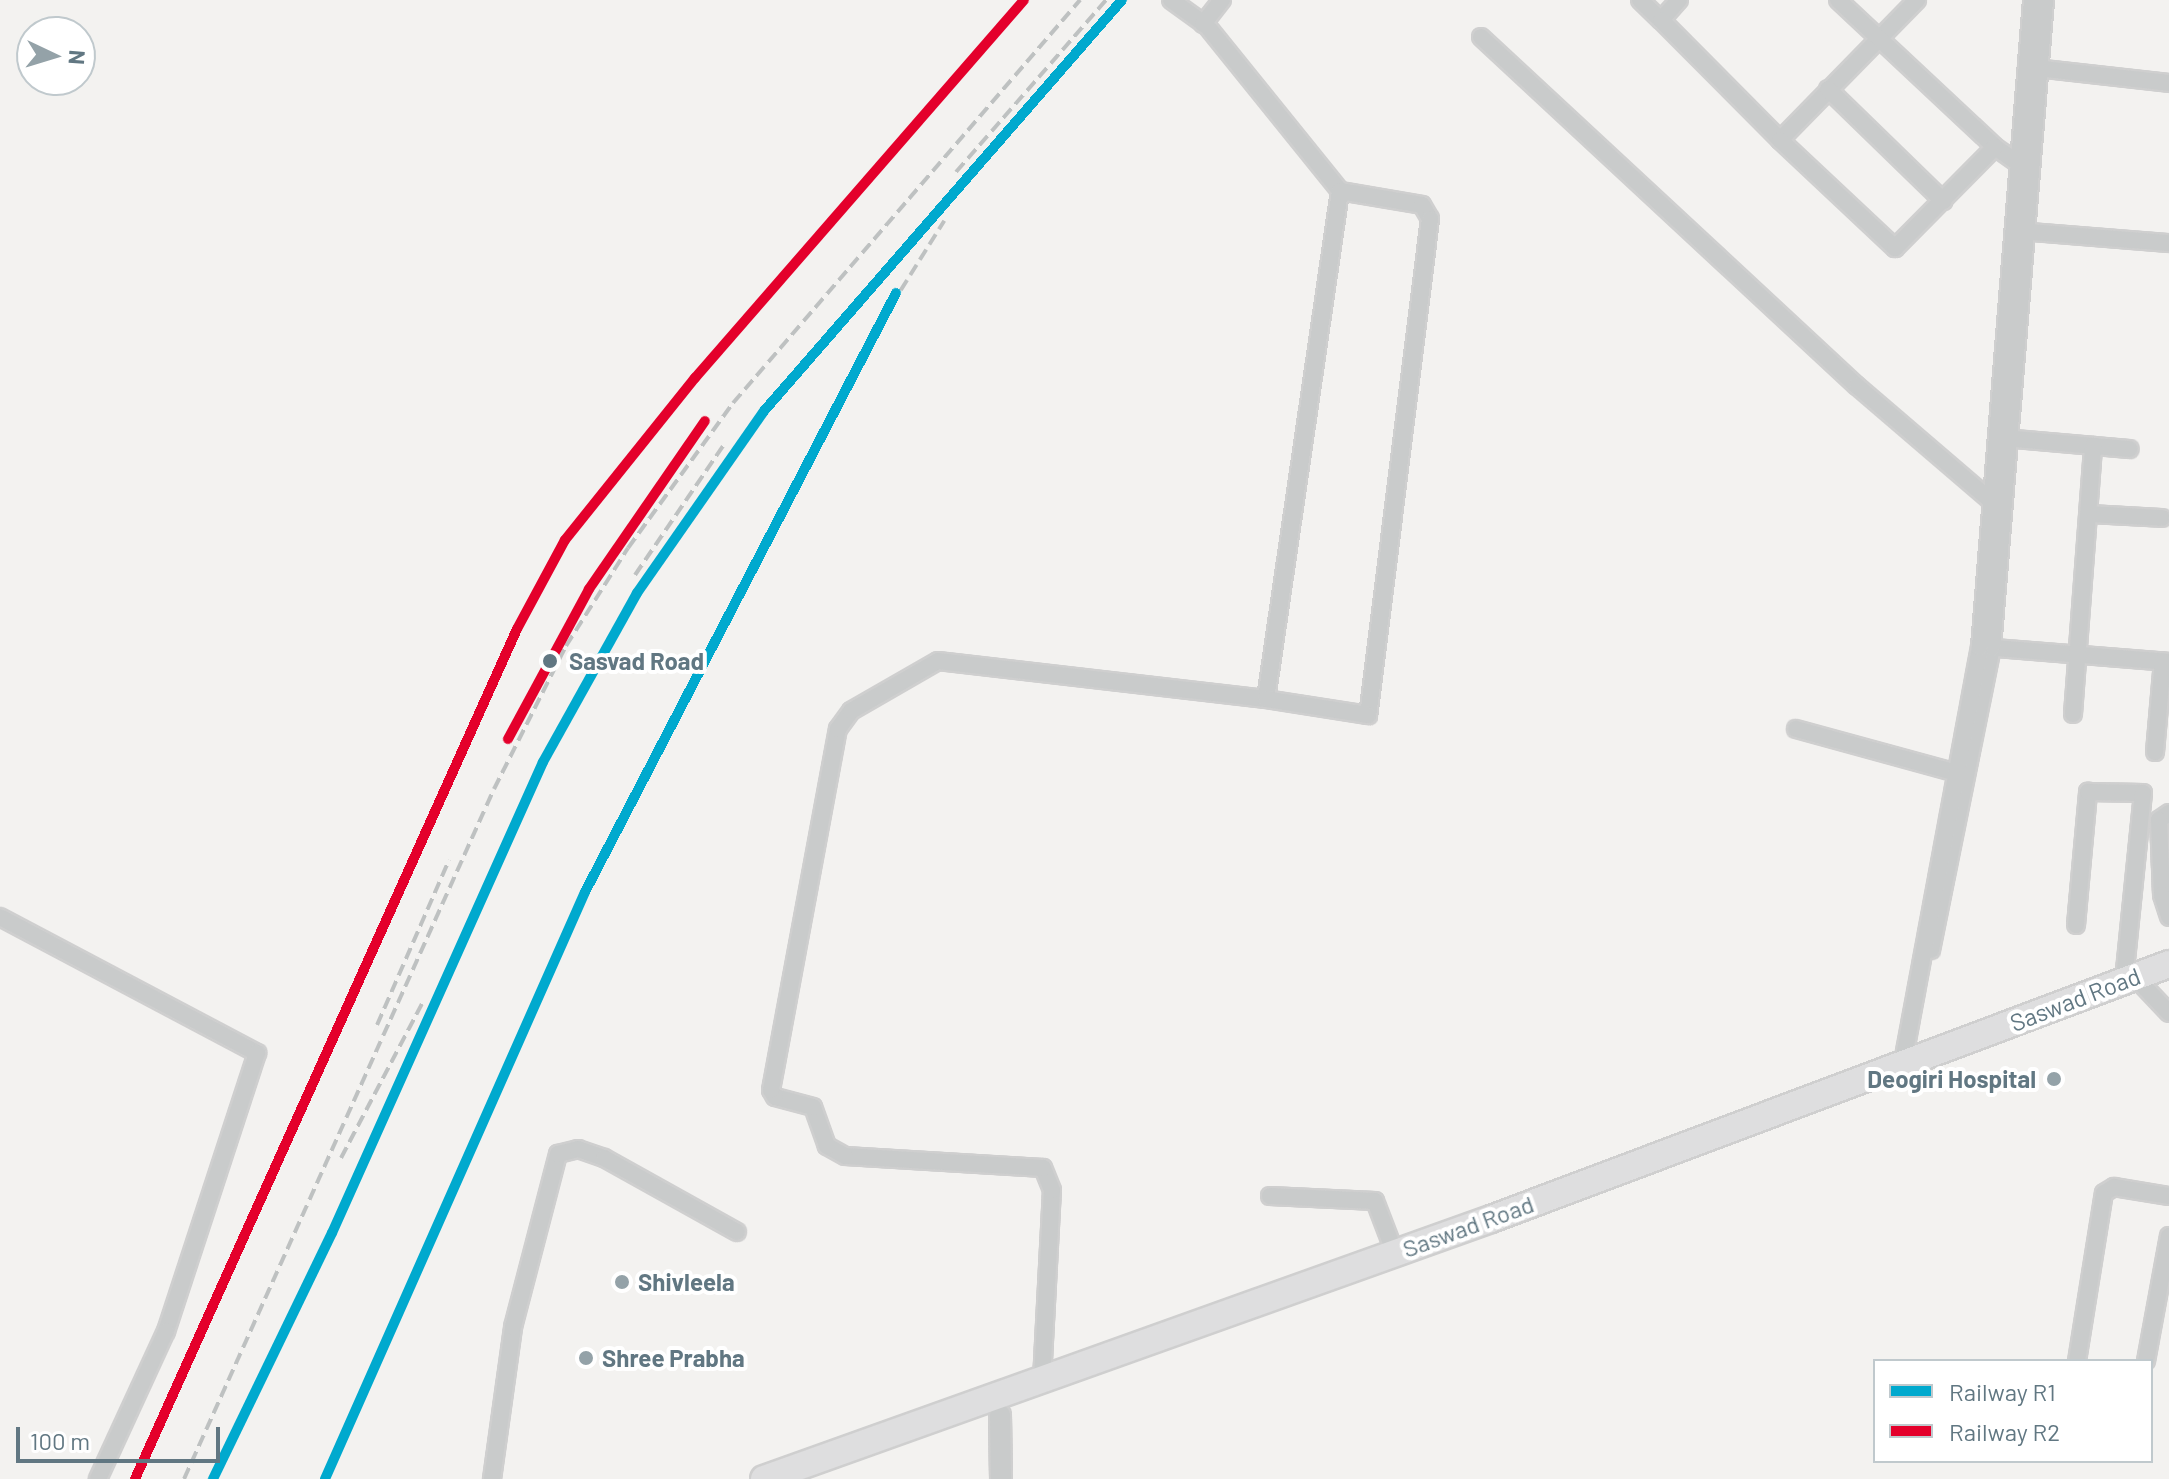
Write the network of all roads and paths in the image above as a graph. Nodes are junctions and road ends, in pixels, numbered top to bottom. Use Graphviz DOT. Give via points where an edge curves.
graph roads {
  1 [pos="1171,0"];
  2 [pos="1222,0"];
  3 [pos="1640,0"];
  4 [pos="1679,0"];
  5 [pos="1838,0"];
  6 [pos="1917,0"];
  7 [pos="2032,0"];
  8 [pos="2045,0"];
  9 [pos="1661,20"];
  10 [pos="1203,24"];
  11 [pos="1481,37"];
  12 [pos="1878,41"];
  13 [pos="2032,67"];
  14 [pos="2169,83"];
  15 [pos="1828,89"];
  16 [pos="1780,140"];
  17 [pos="1995,147"];
  18 [pos="2025,167"];
  19 [pos="1340,191"];
  20 [pos="1943,201"];
  21 [pos="2021,231"];
  22 [pos="2169,243"];
  23 [pos="2004,438"];
  24 [pos="2093,446"];
  25 [pos="2130,449"];
  26 [pos="1998,506"];
  27 [pos="2089,514"];
  28 [pos="2162,518"];
  29 [pos="1986,647"];
  30 [pos="2080,655"];
  31 [pos="2166,662"];
  32 [pos="1266,699"];
  33 [pos="2073,714"];
  34 [pos="1796,729"];
  35 [pos="2155,752"];
  36 [pos="1960,774"];
  37 [pos="2169,813"];
  38 [pos="2166,897"];
  39 [pos="0,917"];
  40 [pos="2169,917"];
  41 [pos="2076,925"];
  42 [pos="2151,973"];
  43 [pos="2169,1013"];
  44 [pos="1908,1060"];
  45 [pos="1270,1196"];
  46 [pos="2169,1196"];
  47 [pos="737,1232"];
  48 [pos="2169,1236"];
  49 [pos="1395,1253"];
  50 [pos="2077,1359"];
  51 [pos="2146,1359"];
  52 [pos="1042,1380"];
  53 [pos="1000,1415"];
  54 [pos="98,1479"];
  55 [pos="492,1479"];
  56 [pos="764,1479"];
  57 [pos="1001,1479"];
  1 -- 10 [label="street"];
  2 -- 10 [label="street"];
  3 -- 9 [label="street"];
  4 -- 9 [label="street"];
  5 -- 12 [label="street"];
  6 -- 12 [label="street"];
  7 -- 13 [label="street"];
  8 -- 13 [label="street"];
  9 -- 16 [label="street"];
  10 -- 19 [label="street"];
  11 -- 26 [label="street" via="1857,386"];
  12 -- 15 [label="street"];
  12 -- 17 [label="street"];
  13 -- 14 [label="street"];
  13 -- 18 [label="street"];
  15 -- 16 [label="street"];
  15 -- 20 [label="street"];
  16 -- 20 [label="street" via="1895,248"];
  17 -- 18 [label="street"];
  17 -- 20 [label="street"];
  18 -- 21 [label="street"];
  19 -- 32 [label="street"];
  19 -- 32 [label="street" via="1422,205 1430,219 1368,715"];
  21 -- 22 [label="street"];
  21 -- 23 [label="street"];
  23 -- 24 [label="street"];
  23 -- 26 [label="street"];
  24 -- 25 [label="street"];
  24 -- 27 [label="street"];
  26 -- 29 [label="street"];
  27 -- 28 [label="street"];
  27 -- 30 [label="street"];
  29 -- 30 [label="street"];
  29 -- 36 [label="street"];
  30 -- 31 [label="street"];
  30 -- 33 [label="street"];
  31 -- 35 [label="street"];
  32 -- 52 [label="street" via="938,661 851,711 838,729 771,1090 775,1097 813,1107 827,1146 836,1154 1043,1168 1052,1190"];
  34 -- 36 [label="street"];
  36 -- 44 [label="street"];
  37 -- 38 [label="street" via="2159,820"];
  38 -- 40 [label="street"];
  39 -- 54 [label="street" via="257,1053 166,1331"];
  41 -- 42 [label="street" via="2088,792 2143,793"];
  42 -- 43 [label="street"];
  42 -- 44 [label="highway, Saswad Road"];
  44 -- 49 [label="highway, Saswad Road"];
  45 -- 49 [label="street" via="1375,1201"];
  46 -- 50 [label="street" via="2114,1187 2104,1193"];
  47 -- 55 [label="street" via="604,1158 578,1149 558,1154 513,1327"];
  48 -- 51 [label="street"];
  49 -- 52 [label="highway, Saswad Road"];
  52 -- 56 [label="highway, Saswad Road"];
  53 -- 57 [label="street"];
}
